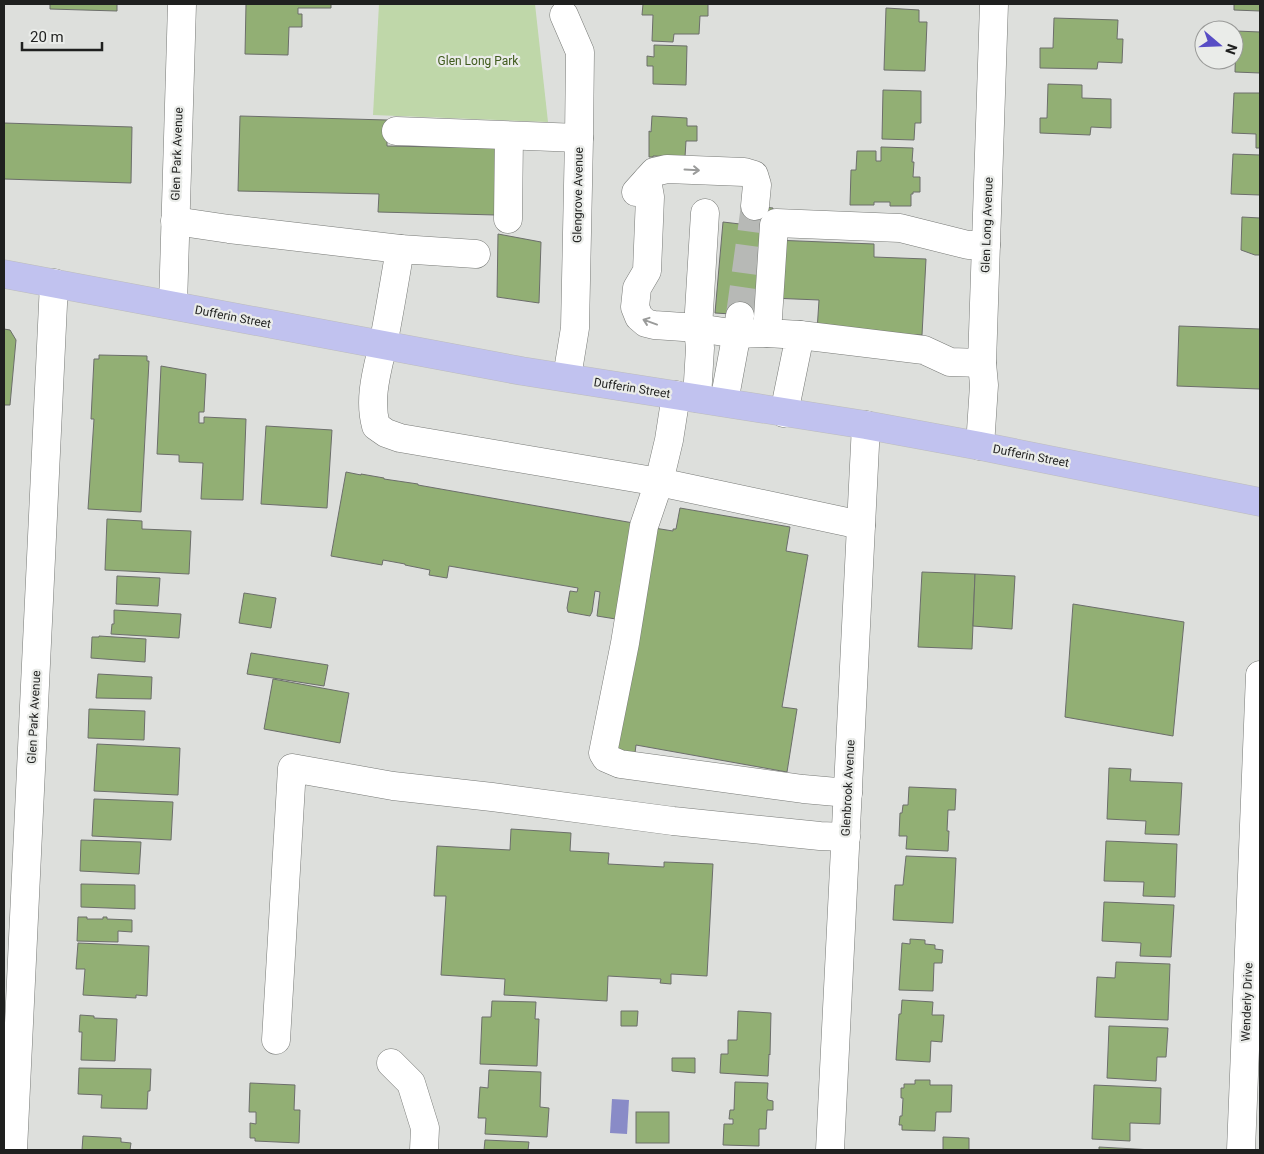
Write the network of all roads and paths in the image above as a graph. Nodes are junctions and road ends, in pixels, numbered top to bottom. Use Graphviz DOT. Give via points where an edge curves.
graph roads {
  1 [pos="182,4"];
  2 [pos="994,4"];
  3 [pos="564,15"];
  4 [pos="396,131"];
  5 [pos="510,136"];
  6 [pos="580,138"];
  7 [pos="755,206"];
  8 [pos="705,213"];
  9 [pos="508,219"];
  10 [pos="176,221"];
  11 [pos="986,245"];
  12 [pos="400,249"];
  13 [pos="476,254"];
  14 [pos="4,274"];
  15 [pos="54,283"];
  16 [pos="173,305"];
  17 [pos="738,324"];
  18 [pos="698,328"];
  19 [pos="767,333"];
  20 [pos="800,335"];
  21 [pos="383,345"];
  22 [pos="982,363"];
  23 [pos="567,377"];
  24 [pos="687,396"];
  25 [pos="724,402"];
  26 [pos="784,412"];
  27 [pos="866,425"];
  28 [pos="980,446"];
  29 [pos="659,482"];
  30 [pos="1260,502"];
  31 [pos="861,525"];
  32 [pos="1260,675"];
  33 [pos="848,794"];
  34 [pos="846,837"];
  35 [pos="276,1040"];
  36 [pos="391,1063"];
  37 [pos="13,1150"];
  38 [pos="424,1150"];
  39 [pos="830,1150"];
  40 [pos="1241,1150"];
  1 -- 10 [label="street, Glen Park Avenue"];
  2 -- 11 [label="street, Glen Long Avenue"];
  3 -- 6 [label="street, Glengrove Avenue" via="580,52"];
  4 -- 5 [label="street"];
  5 -- 6 [label="street"];
  5 -- 9 [label="street"];
  6 -- 23 [label="street, Glengrove Avenue" via="575,328"];
  18 -- 7 [label="street, one-way" via="646,323 635,307 638,288 647,271 650,198 647,180 654,172 667,169 744,172 754,175 757,185"];
  8 -- 18 [label="street"];
  10 -- 12 [label="street"];
  10 -- 16 [label="street, Glen Park Avenue"];
  11 -- 19 [label="street" via="968,245 900,228 776,224 772,228"];
  11 -- 22 [label="street, Glen Long Avenue"];
  12 -- 13 [label="street"];
  12 -- 21 [label="street"];
  14 -- 15 [label="main road, Dufferin Street"];
  15 -- 16 [label="main road, Dufferin Street"];
  15 -- 37 [label="street, Glen Park Avenue"];
  16 -- 21 [label="main road, Dufferin Street"];
  17 -- 18 [label="street"];
  17 -- 19 [label="street"];
  17 -- 25 [label="street"];
  18 -- 24 [label="street" via="700,348"];
  19 -- 20 [label="street"];
  20 -- 22 [label="street" via="924,350 950,362"];
  20 -- 26 [label="street"];
  21 -- 23 [label="main road, Dufferin Street"];
  21 -- 29 [label="street" via="374,389 373,414 376,426 386,433"];
  22 -- 28 [label="street, Glen Long Avenue" via="984,385"];
  23 -- 24 [label="main road, Dufferin Street"];
  24 -- 25 [label="main road, Dufferin Street"];
  24 -- 29 [label="street" via="669,440"];
  25 -- 26 [label="main road, Dufferin Street"];
  26 -- 27 [label="main road, Dufferin Street"];
  27 -- 28 [label="main road, Dufferin Street"];
  27 -- 31 [label="street, Glenbrook Avenue"];
  28 -- 30 [label="main road, Dufferin Street"];
  29 -- 31 [label="street"];
  29 -- 33 [label="street" via="644,526 603,753 606,758 620,764"];
  31 -- 33 [label="street, Glenbrook Avenue"];
  32 -- 40 [label="street, Wenderly Drive"];
  33 -- 34 [label="street, Glenbrook Avenue"];
  34 -- 35 [label="street" via="673,822 393,786 292,768"];
  34 -- 39 [label="street, Glenbrook Avenue"];
  36 -- 38 [label="street" via="411,1083 425,1128"];
}
